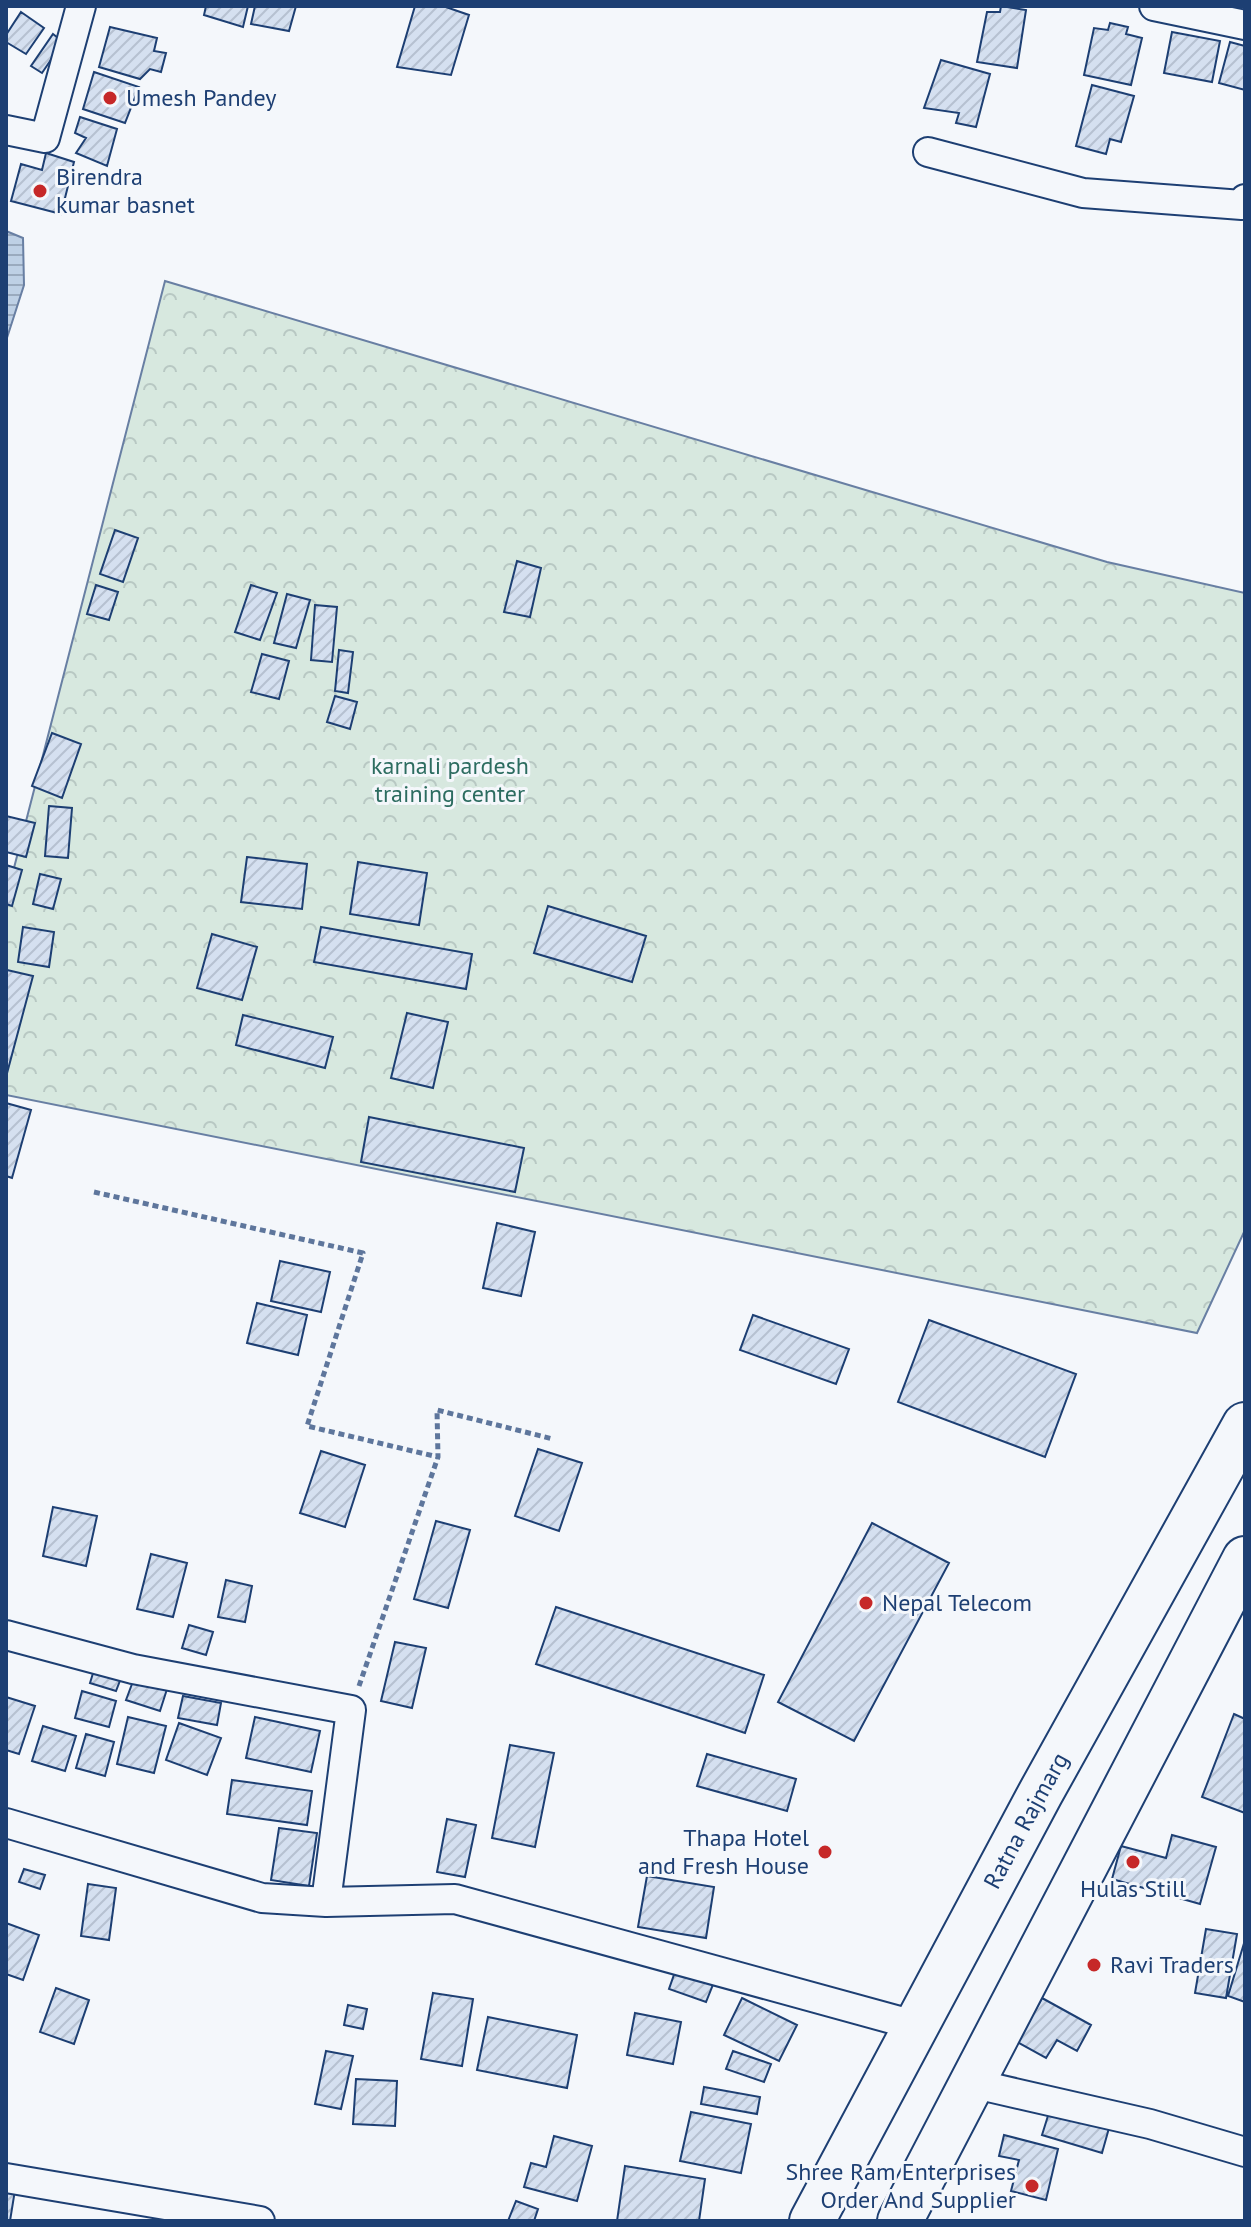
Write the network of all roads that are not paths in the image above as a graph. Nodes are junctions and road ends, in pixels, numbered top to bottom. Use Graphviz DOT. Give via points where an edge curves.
graph roads {
  1 [pos="81,6"];
  2 [pos="1154,6"];
  3 [pos="1245,25"];
  4 [pos="6,130"];
  5 [pos="928,152"];
  6 [pos="1245,199"];
  7 [pos="1245,1425"];
  8 [pos="1245,1559"];
  9 [pos="6,1635"];
  10 [pos="6,1823"];
  11 [pos="326,1902"];
  12 [pos="914,2025"];
  13 [pos="971,2083"];
  14 [pos="1245,2152"];
  15 [pos="6,2178"];
  16 [pos="260,2221"];
  17 [pos="812,2221"];
  18 [pos="900,2221"];
  1 -- 4 [label="street" via="45,138"];
  2 -- 3 [label="street"];
  5 -- 6 [label="street" via="1083,193 1242,205"];
  7 -- 12 [label="highway, Ratna Rajmarg"];
  8 -- 13 [label="highway"];
  9 -- 11 [label="street" via="133,1669 351,1710"];
  10 -- 11 [label="street" via="262,1898"];
  11 -- 12 [label="street" via="455,1899"];
  12 -- 17 [label="highway, Ratna Rajmarg"];
  13 -- 14 [label="street"];
  13 -- 18 [label="highway"];
  15 -- 16 [label="street"];
}
